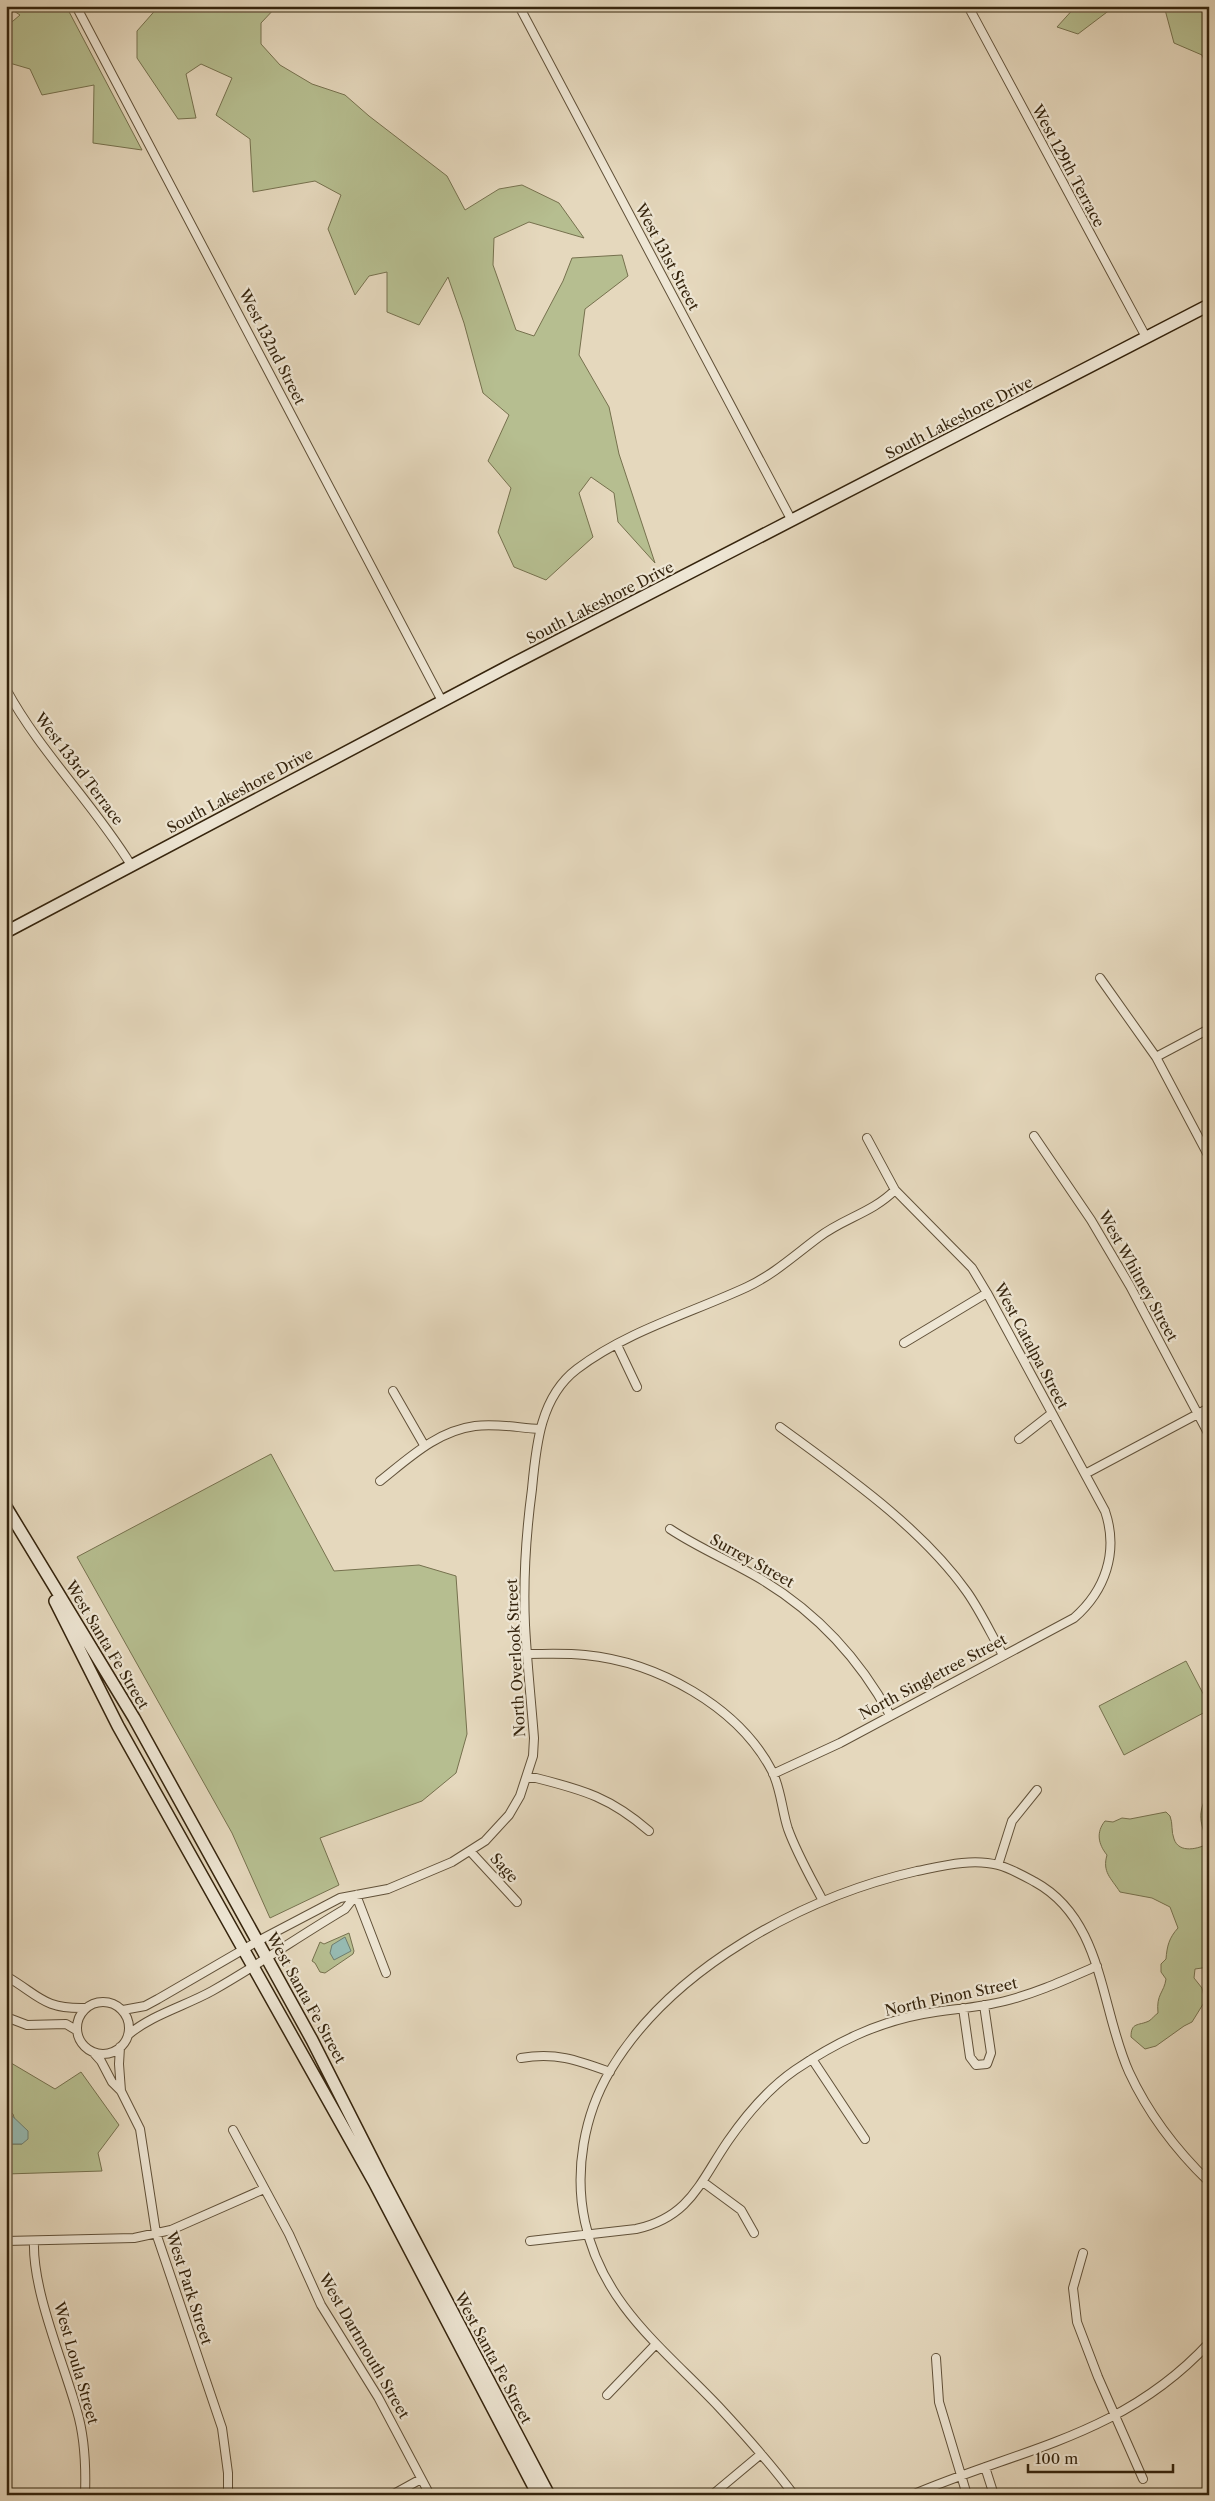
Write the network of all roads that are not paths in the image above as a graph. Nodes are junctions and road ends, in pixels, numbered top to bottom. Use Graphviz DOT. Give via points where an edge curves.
graph roads {
  1 [pos="76,6"];
  2 [pos="519,6"];
  3 [pos="968,6"];
  4 [pos="1209,305"];
  5 [pos="1146,337"];
  6 [pos="792,520"];
  7 [pos="6,689"];
  8 [pos="442,701"];
  9 [pos="131,865"];
  10 [pos="6,932"];
  11 [pos="1100,978"];
  12 [pos="1209,1029"];
  13 [pos="1156,1056"];
  14 [pos="1034,1136"];
  15 [pos="868,1138"];
  16 [pos="1209,1157"];
  17 [pos="895,1190"];
  18 [pos="987,1293"];
  19 [pos="904,1343"];
  20 [pos="617,1345"];
  21 [pos="637,1386"];
  22 [pos="393,1391"];
  23 [pos="1209,1408"];
  24 [pos="1052,1414"];
  25 [pos="1198,1415"];
  26 [pos="780,1427"];
  27 [pos="540,1429"];
  28 [pos="1209,1435"];
  29 [pos="1019,1439"];
  30 [pos="424,1445"];
  31 [pos="1085,1474"];
  32 [pos="380,1481"];
  33 [pos="6,1507"];
  34 [pos="17,1527"];
  35 [pos="670,1529"];
  36 [pos="1097,1592"];
  37 [pos="528,1654"];
  38 [pos="1003,1655"];
  39 [pos="890,1715"];
  40 [pos="773,1774"];
  41 [pos="527,1778"];
  42 [pos="1037,1790"];
  43 [pos="649,1831"];
  44 [pos="470,1851"];
  45 [pos="998,1865"];
  46 [pos="356,1895"];
  47 [pos="823,1901"];
  48 [pos="517,1902"];
  49 [pos="258,1941"];
  50 [pos="242,1950"];
  51 [pos="267,1958"];
  52 [pos="1097,1966"];
  53 [pos="252,1967"];
  54 [pos="386,1973"];
  55 [pos="6,1976"];
  56 [pos="984,2005"];
  57 [pos="85,2008"];
  58 [pos="963,2008"];
  59 [pos="123,2010"];
  60 [pos="6,2017"];
  61 [pos="76,2030"];
  62 [pos="128,2035"];
  63 [pos="120,2047"];
  64 [pos="93,2052"];
  65 [pos="521,2058"];
  66 [pos="812,2059"];
  67 [pos="610,2072"];
  68 [pos="121,2091"];
  69 [pos="233,2130"];
  70 [pos="865,2139"];
  71 [pos="703,2182"];
  72 [pos="1209,2182"];
  73 [pos="264,2189"];
  74 [pos="754,2232"];
  75 [pos="156,2233"];
  76 [pos="589,2236"];
  77 [pos="6,2241"];
  78 [pos="34,2241"];
  79 [pos="530,2241"];
  80 [pos="1084,2253"];
  81 [pos="656,2344"];
  82 [pos="1208,2346"];
  83 [pos="936,2358"];
  84 [pos="607,2395"];
  85 [pos="1115,2416"];
  86 [pos="760,2454"];
  87 [pos="985,2466"];
  88 [pos="961,2474"];
  89 [pos="421,2479"];
  90 [pos="1143,2479"];
  91 [pos="86,2495"];
  92 [pos="228,2495"];
  93 [pos="392,2495"];
  94 [pos="430,2495"];
  95 [pos="538,2495"];
  96 [pos="549,2495"];
  97 [pos="712,2495"];
  98 [pos="794,2495"];
  99 [pos="912,2495"];
  100 [pos="966,2495"];
  101 [pos="994,2495"];
  1 -- 8 [label="street, West 132nd Street"];
  2 -- 6 [label="street, West 131st Street"];
  3 -- 5 [label="street, West 129th Terrace"];
  4 -- 5 [label="street, South Lakeshore Drive"];
  5 -- 6 [label="street, South Lakeshore Drive"];
  6 -- 8 [label="street, South Lakeshore Drive"];
  7 -- 9 [label="street, West 133rd Terrace" via="28,726 107,828"];
  8 -- 9 [label="street, South Lakeshore Drive"];
  9 -- 10 [label="street, South Lakeshore Drive"];
  11 -- 13 [label="street"];
  12 -- 13 [label="street"];
  13 -- 16 [label="street"];
  14 -- 25 [label="street, West Whitney Street" via="1116,1261"];
  15 -- 17 [label="street, West Catalpa Street"];
  17 -- 18 [label="street, West Catalpa Street" via="972,1268"];
  17 -- 20 [label="street, North Overlook Street" via="881,1204 821,1236 749,1286"];
  18 -- 19 [label="street"];
  18 -- 24 [label="street, West Catalpa Street"];
  20 -- 21 [label="street"];
  20 -- 27 [label="street, North Overlook Street" via="576,1370 563,1383 552,1398"];
  22 -- 30 [label="street"];
  23 -- 25 [label="street"];
  24 -- 29 [label="street"];
  24 -- 31 [label="street, West Catalpa Street"];
  25 -- 28 [label="street, West Whitney Street"];
  25 -- 31 [label="street"];
  26 -- 38 [label="street" via="859,1486 939,1558 967,1592"];
  27 -- 30 [label="street" via="475,1426"];
  27 -- 37 [label="street, North Overlook Street" via="524,1577"];
  30 -- 32 [label="street"];
  31 -- 36 [label="street, West Catalpa Street" via="1105,1511 1112,1538 1110,1557"];
  33 -- 34 [label="street, West Santa Fe Street"];
  34 -- 49 [label="street, West Santa Fe Street" via="134,1718"];
  34 -- 50 [label="street, West Santa Fe Street" via="118,1726"];
  35 -- 39 [label="street, Surrey Street" via="699,1548 762,1580 811,1615 853,1659"];
  36 -- 38 [label="street, North Singletree Street" via="1074,1618"];
  37 -- 40 [label="street" via="588,1655 643,1669 684,1686 738,1726 764,1756"];
  37 -- 41 [label="street, North Overlook Street" via="534,1738"];
  38 -- 39 [label="street, North Singletree Street"];
  39 -- 40 [label="street, North Singletree Street"];
  40 -- 47 [label="street" via="788,1829"];
  41 -- 43 [label="street" via="595,1795 628,1813"];
  41 -- 44 [label="street, North Overlook Street" via="509,1815 485,1841"];
  42 -- 45 [label="street" via="1012,1821"];
  44 -- 46 [label="street, North Overlook Street" via="388,1889"];
  44 -- 48 [label="street, Sage"];
  45 -- 47 [label="street" via="934,1867 871,1883"];
  45 -- 52 [label="street" via="1034,1881 1056,1897 1088,1939"];
  46 -- 49 [label="street, North Overlook Street" via="340,1898"];
  46 -- 51 [label="street" via="345,1909"];
  46 -- 54 [label="street"];
  47 -- 67 [label="street" via="740,1944 686,1986 636,2036"];
  49 -- 50 [label="street, North Overlook Street"];
  49 -- 51 [label="street, West Santa Fe Street"];
  50 -- 53 [label="street, West Santa Fe Street"];
  50 -- 59 [label="street, North Overlook Street" via="158,2000"];
  51 -- 53 [label="street"];
  51 -- 96 [label="street, West Santa Fe Street"];
  52 -- 56 [label="street, North Pinon Street" via="1046,1988"];
  52 -- 72 [label="street" via="1117,2042 1142,2097 1178,2149"];
  53 -- 62 [label="street" via="139,2026"];
  53 -- 95 [label="street, West Santa Fe Street" via="374,2182"];
  55 -- 57 [label="street" via="56,2007"];
  56 -- 58 [label="street, North Pinon Street"];
  56 -- 58 [label="street" via="992,2053 986,2064 976,2065 970,2057"];
  57 -- 59 [label="street" via="100,2001"];
  57 -- 61 [label="street"];
  58 -- 66 [label="street, North Pinon Street" via="884,2024 846,2039"];
  59 -- 62 [label="street" via="129,2026"];
  60 -- 61 [label="street" via="27,2025 66,2024"];
  61 -- 64 [label="street" via="84,2047"];
  62 -- 63 [label="street"];
  63 -- 64 [label="street" via="110,2054"];
  63 -- 68 [label="street, West Park Street"];
  64 -- 68 [label="street, West Park Street"];
  65 -- 67 [label="street" via="558,2055"];
  66 -- 70 [label="street"];
  66 -- 71 [label="street, North Pinon Street" via="755,2107 728,2141"];
  67 -- 76 [label="street" via="589,2118 582,2157 582,2201"];
  68 -- 75 [label="street, West Park Street" via="140,2129"];
  69 -- 73 [label="street, West Dartmouth Street"];
  71 -- 74 [label="street" via="741,2210"];
  71 -- 76 [label="street, North Pinon Street" via="691,2199 664,2220 636,2229"];
  73 -- 75 [label="street" via="171,2230"];
  73 -- 89 [label="street, West Dartmouth Street" via="321,2304 378,2397"];
  75 -- 78 [label="street" via="112,2240"];
  75 -- 92 [label="street, West Park Street" via="222,2428"];
  76 -- 79 [label="street, North Pinon Street"];
  76 -- 81 [label="street" via="610,2288"];
  77 -- 78 [label="street"];
  78 -- 91 [label="street, West Loula Street" via="35,2270 78,2413"];
  80 -- 85 [label="street" via="1073,2288 1077,2322"];
  81 -- 84 [label="street"];
  81 -- 86 [label="street" via="720,2408"];
  82 -- 85 [label="street" via="1161,2387"];
  83 -- 88 [label="street" via="939,2402"];
  85 -- 87 [label="street" via="1061,2442"];
  85 -- 90 [label="street"];
  86 -- 97 [label="street"];
  86 -- 98 [label="street"];
  87 -- 88 [label="street"];
  87 -- 101 [label="street"];
  88 -- 99 [label="street"];
  88 -- 100 [label="street"];
  89 -- 93 [label="street"];
  89 -- 94 [label="street, West Dartmouth Street"];
}
